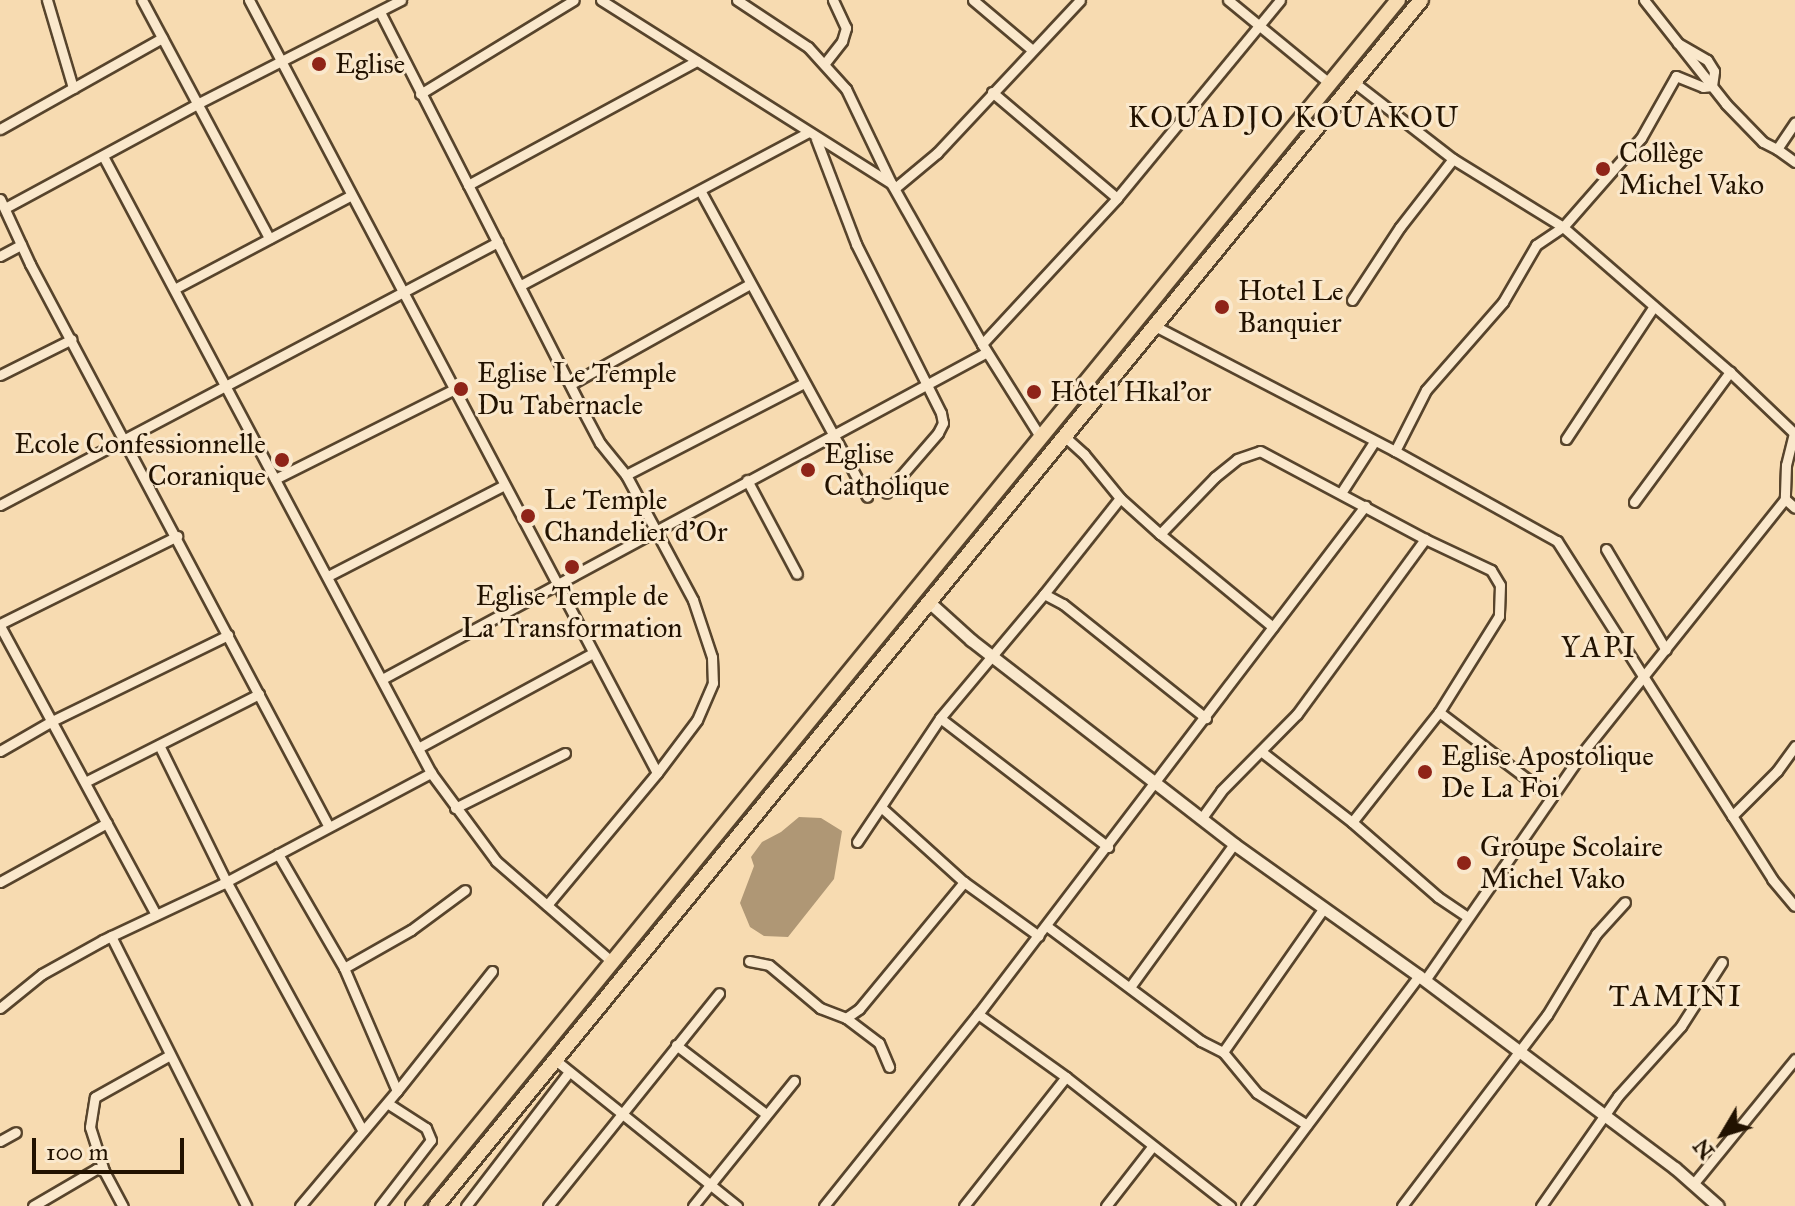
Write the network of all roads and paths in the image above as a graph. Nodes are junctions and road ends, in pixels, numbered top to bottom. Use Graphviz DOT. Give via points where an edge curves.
graph roads {
  1 [pos="47,0"];
  2 [pos="142,0"];
  3 [pos="249,0"];
  4 [pos="401,0"];
  5 [pos="574,0"];
  6 [pos="601,0"];
  7 [pos="737,0"];
  8 [pos="833,0"];
  9 [pos="973,0"];
  10 [pos="1080,0"];
  11 [pos="1228,0"];
  12 [pos="1280,0"];
  13 [pos="1398,0"];
  14 [pos="1421,0"];
  15 [pos="1644,0"];
  16 [pos="380,12"];
  17 [pos="1258,26"];
  18 [pos="162,38"];
  19 [pos="1031,49"];
  20 [pos="282,61"];
  21 [pos="696,61"];
  22 [pos="825,63"];
  23 [pos="1329,83"];
  24 [pos="1355,83"];
  25 [pos="1712,86"];
  26 [pos="73,88"];
  27 [pos="992,92"];
  28 [pos="420,94"];
  29 [pos="197,104"];
  30 [pos="1795,122"];
  31 [pos="0,129"];
  32 [pos="811,136"];
  33 [pos="1777,149"];
  34 [pos="103,156"];
  35 [pos="1453,159"];
  36 [pos="1795,162"];
  37 [pos="468,185"];
  38 [pos="893,186"];
  39 [pos="701,192"];
  40 [pos="350,196"];
  41 [pos="1117,198"];
  42 [pos="2,204"];
  43 [pos="1563,227"];
  44 [pos="269,238"];
  45 [pos="498,242"];
  46 [pos="21,245"];
  47 [pos="0,256"];
  48 [pos="750,284"];
  49 [pos="521,285"];
  50 [pos="176,288"];
  51 [pos="402,293"];
  52 [pos="1352,300"];
  53 [pos="1654,306"];
  54 [pos="1155,326"];
  55 [pos="72,339"];
  56 [pos="984,348"];
  57 [pos="1730,372"];
  58 [pos="0,375"];
  59 [pos="927,382"];
  60 [pos="225,384"];
  61 [pos="571,384"];
  62 [pos="802,384"];
  63 [pos="453,390"];
  64 [pos="1794,432"];
  65 [pos="1039,435"];
  66 [pos="836,436"];
  67 [pos="1064,436"];
  68 [pos="126,439"];
  69 [pos="1566,439"];
  70 [pos="1374,442"];
  71 [pos="1395,451"];
  72 [pos="626,475"];
  73 [pos="275,479"];
  74 [pos="747,480"];
  75 [pos="504,485"];
  76 [pos="886,493"];
  77 [pos="1341,493"];
  78 [pos="867,497"];
  79 [pos="1120,498"];
  80 [pos="1785,499"];
  81 [pos="1634,502"];
  82 [pos="0,505"];
  83 [pos="1365,506"];
  84 [pos="1795,508"];
  85 [pos="655,530"];
  86 [pos="1160,534"];
  87 [pos="177,536"];
  88 [pos="1425,539"];
  89 [pos="1606,549"];
  90 [pos="797,574"];
  91 [pos="328,576"];
  92 [pos="556,584"];
  93 [pos="1044,594"];
  94 [pos="928,601"];
  95 [pos="0,625"];
  96 [pos="1273,627"];
  97 [pos="228,635"];
  98 [pos="1666,650"];
  99 [pos="593,653"];
  100 [pos="990,655"];
  101 [pos="384,678"];
  102 [pos="1642,680"];
  103 [pos="259,694"];
  104 [pos="1439,712"];
  105 [pos="940,718"];
  106 [pos="1206,718"];
  107 [pos="52,721"];
  108 [pos="159,745"];
  109 [pos="1795,746"];
  110 [pos="418,748"];
  111 [pos="0,751"];
  112 [pos="1262,752"];
  113 [pos="565,753"];
  114 [pos="431,773"];
  115 [pos="657,773"];
  116 [pos="85,782"];
  117 [pos="1157,784"];
  118 [pos="1551,797"];
  119 [pos="455,808"];
  120 [pos="882,808"];
  121 [pos="1732,816"];
  122 [pos="1201,819"];
  123 [pos="1352,822"];
  124 [pos="107,823"];
  125 [pos="329,827"];
  126 [pos="857,842"];
  127 [pos="1234,844"];
  128 [pos="1108,847"];
  129 [pos="278,854"];
  130 [pos="226,881"];
  131 [pos="0,882"];
  132 [pos="964,882"];
  133 [pos="465,890"];
  134 [pos="1625,902"];
  135 [pos="547,905"];
  136 [pos="1795,906"];
  137 [pos="1324,908"];
  138 [pos="156,914"];
  139 [pos="1468,917"];
  140 [pos="1048,927"];
  141 [pos="111,936"];
  142 [pos="1039,936"];
  143 [pos="611,961"];
  144 [pos="749,961"];
  145 [pos="1722,962"];
  146 [pos="344,968"];
  147 [pos="492,971"];
  148 [pos="1422,978"];
  149 [pos="1130,987"];
  150 [pos="719,993"];
  151 [pos="0,1008"];
  152 [pos="978,1014"];
  153 [pos="846,1018"];
  154 [pos="676,1045"];
  155 [pos="1518,1051"];
  156 [pos="1223,1052"];
  157 [pos="170,1055"];
  158 [pos="554,1059"];
  159 [pos="1795,1059"];
  160 [pos="889,1067"];
  161 [pos="569,1072"];
  162 [pos="1066,1077"];
  163 [pos="794,1081"];
  164 [pos="397,1091"];
  165 [pos="387,1103"];
  166 [pos="620,1113"];
  167 [pos="766,1114"];
  168 [pos="1604,1116"];
  169 [pos="1307,1125"];
  170 [pos="363,1131"];
  171 [pos="16,1132"];
  172 [pos="0,1141"];
  173 [pos="1152,1147"];
  174 [pos="104,1171"];
  175 [pos="1694,1183"];
  176 [pos="709,1184"];
  177 [pos="33,1206"];
  178 [pos="123,1206"];
  179 [pos="246,1206"];
  180 [pos="300,1206"];
  181 [pos="380,1206"];
  182 [pos="413,1206"];
  183 [pos="436,1206"];
  184 [pos="466,1206"];
  185 [pos="548,1206"];
  186 [pos="693,1206"];
  187 [pos="737,1206"];
  188 [pos="824,1206"];
  189 [pos="964,1206"];
  190 [pos="1106,1206"];
  191 [pos="1230,1206"];
  192 [pos="1246,1206"];
  193 [pos="1402,1206"];
  194 [pos="1541,1206"];
  195 [pos="1718,1206"];
  1 -- 26 [label="street"];
  2 -- 18 [label="street"];
  3 -- 20 [label="street"];
  4 -- 16 [label="street"];
  5 -- 28 [label="street"];
  6 -- 21 [label="street"];
  7 -- 22 [label="street"];
  8 -- 22 [label="street" via="846,28"];
  9 -- 19 [label="street"];
  10 -- 19 [label="street"];
  11 -- 17 [label="street"];
  12 -- 17 [label="street"];
  13 -- 23 [label="main road"];
  14 -- 24 [label="main road"];
  15 -- 25 [label="street"];
  16 -- 20 [label="street"];
  16 -- 28 [label="street"];
  17 -- 23 [label="street"];
  17 -- 41 [label="street"];
  18 -- 26 [label="street"];
  18 -- 29 [label="street"];
  19 -- 27 [label="street"];
  20 -- 29 [label="street"];
  20 -- 40 [label="street"];
  21 -- 32 [label="street"];
  21 -- 37 [label="street"];
  22 -- 38 [label="street" via="862,118"];
  23 -- 65 [label="main road"];
  24 -- 35 [label="street"];
  24 -- 54 [label="main road"];
  25 -- 33 [label="street" via="1746,127"];
  25 -- 43 [label="street" via="1676,76 1641,138"];
  26 -- 31 [label="street"];
  27 -- 38 [label="street" via="937,153"];
  27 -- 41 [label="street"];
  28 -- 37 [label="street"];
  29 -- 34 [label="street"];
  29 -- 44 [label="street"];
  30 -- 33 [label="street"];
  32 -- 38 [label="street"];
  32 -- 39 [label="street"];
  32 -- 59 [label="street" via="856,244"];
  33 -- 36 [label="street"];
  34 -- 42 [label="street"];
  34 -- 50 [label="street"];
  35 -- 43 [label="street"];
  35 -- 52 [label="street"];
  37 -- 45 [label="street"];
  38 -- 56 [label="street"];
  39 -- 48 [label="street"];
  39 -- 49 [label="street"];
  40 -- 44 [label="street"];
  40 -- 51 [label="street"];
  41 -- 56 [label="street"];
  42 -- 46 [label="street"];
  43 -- 53 [label="street"];
  43 -- 71 [label="street" via="1536,245 1503,302 1426,390"];
  44 -- 50 [label="street"];
  45 -- 49 [label="street"];
  45 -- 51 [label="street"];
  46 -- 47 [label="street"];
  46 -- 55 [label="street"];
  48 -- 61 [label="street"];
  48 -- 62 [label="street"];
  49 -- 61 [label="street"];
  50 -- 60 [label="street"];
  51 -- 60 [label="street"];
  51 -- 63 [label="street"];
  53 -- 57 [label="street"];
  53 -- 69 [label="street"];
  54 -- 67 [label="main road"];
  54 -- 70 [label="street"];
  55 -- 58 [label="street"];
  55 -- 68 [label="street"];
  56 -- 59 [label="street"];
  56 -- 65 [label="street"];
  57 -- 64 [label="street"];
  57 -- 81 [label="street"];
  59 -- 66 [label="street"];
  59 -- 76 [label="street" via="943,423"];
  60 -- 68 [label="street"];
  60 -- 73 [label="street"];
  61 -- 72 [label="street" via="600,443"];
  62 -- 66 [label="street"];
  62 -- 72 [label="street"];
  63 -- 73 [label="street"];
  63 -- 75 [label="street"];
  64 -- 80 [label="street"];
  65 -- 143 [label="main road"];
  66 -- 74 [label="street"];
  66 -- 78 [label="street"];
  67 -- 79 [label="street"];
  67 -- 94 [label="main road"];
  68 -- 82 [label="street"];
  68 -- 87 [label="street"];
  70 -- 71 [label="street"];
  70 -- 77 [label="street"];
  71 -- 102 [label="street" via="1557,541"];
  72 -- 85 [label="street"];
  73 -- 91 [label="street"];
  74 -- 85 [label="street"];
  74 -- 90 [label="street"];
  75 -- 91 [label="street"];
  75 -- 92 [label="street"];
  77 -- 83 [label="street"];
  77 -- 86 [label="street" via="1269,454 1250,452 1215,477"];
  79 -- 86 [label="street"];
  79 -- 93 [label="street"];
  80 -- 84 [label="street"];
  80 -- 98 [label="street"];
  83 -- 88 [label="street"];
  83 -- 96 [label="street"];
  85 -- 92 [label="street"];
  85 -- 115 [label="street" via="706,632 713,683 697,720"];
  86 -- 96 [label="street"];
  87 -- 95 [label="street"];
  87 -- 97 [label="street"];
  88 -- 104 [label="street" via="1491,570 1502,598 1499,616"];
  88 -- 112 [label="street" via="1313,693"];
  89 -- 98 [label="street"];
  91 -- 101 [label="street"];
  92 -- 99 [label="street"];
  92 -- 101 [label="street"];
  93 -- 100 [label="street"];
  93 -- 106 [label="street"];
  94 -- 100 [label="street"];
  94 -- 158 [label="main road"];
  95 -- 107 [label="street"];
  96 -- 106 [label="street"];
  97 -- 103 [label="street"];
  97 -- 107 [label="street"];
  98 -- 102 [label="street"];
  99 -- 110 [label="street"];
  99 -- 115 [label="street"];
  100 -- 105 [label="street"];
  100 -- 117 [label="street"];
  101 -- 110 [label="street"];
  102 -- 118 [label="street"];
  102 -- 121 [label="street"];
  103 -- 108 [label="street"];
  103 -- 125 [label="street"];
  104 -- 118 [label="street"];
  104 -- 123 [label="street"];
  105 -- 120 [label="street"];
  105 -- 128 [label="street"];
  106 -- 117 [label="street"];
  107 -- 111 [label="street"];
  107 -- 116 [label="street"];
  108 -- 116 [label="street"];
  108 -- 130 [label="street"];
  109 -- 121 [label="street"];
  110 -- 114 [label="street"];
  112 -- 122 [label="street" via="1221,791"];
  112 -- 123 [label="street"];
  113 -- 119 [label="street"];
  114 -- 119 [label="street"];
  114 -- 125 [label="street"];
  115 -- 135 [label="street"];
  116 -- 124 [label="street"];
  117 -- 122 [label="street"];
  117 -- 128 [label="street"];
  118 -- 139 [label="street"];
  119 -- 135 [label="street" via="496,861"];
  120 -- 126 [label="street"];
  120 -- 132 [label="street"];
  121 -- 136 [label="street"];
  122 -- 127 [label="street"];
  123 -- 139 [label="street"];
  124 -- 131 [label="street"];
  124 -- 138 [label="street"];
  125 -- 129 [label="street"];
  127 -- 137 [label="street"];
  127 -- 149 [label="street"];
  128 -- 140 [label="street"];
  129 -- 130 [label="street"];
  129 -- 146 [label="street"];
  130 -- 138 [label="street"];
  130 -- 170 [label="street"];
  132 -- 142 [label="street"];
  132 -- 153 [label="street"];
  133 -- 146 [label="street" via="411,930"];
  134 -- 155 [label="street" via="1587,946 1547,1015"];
  135 -- 143 [label="street"];
  137 -- 148 [label="street"];
  137 -- 156 [label="street"];
  138 -- 141 [label="street"];
  139 -- 148 [label="street"];
  140 -- 142 [label="street"];
  140 -- 149 [label="street"];
  141 -- 151 [label="street" via="42,974"];
  141 -- 157 [label="street"];
  142 -- 152 [label="street"];
  143 -- 182 [label="main road"];
  144 -- 153 [label="street" via="769,965 820,1008"];
  145 -- 168 [label="street" via="1671,1039"];
  146 -- 164 [label="street"];
  147 -- 164 [label="street"];
  148 -- 155 [label="street"];
  148 -- 169 [label="street"];
  149 -- 156 [label="street"];
  150 -- 154 [label="street"];
  152 -- 162 [label="street"];
  152 -- 188 [label="street"];
  153 -- 160 [label="street" via="879,1043"];
  154 -- 166 [label="street"];
  154 -- 167 [label="street"];
  155 -- 168 [label="street"];
  155 -- 193 [label="street"];
  156 -- 169 [label="street" via="1257,1093"];
  157 -- 174 [label="street" via="95,1097 90,1127"];
  157 -- 179 [label="street"];
  158 -- 161 [label="street"];
  158 -- 183 [label="main road"];
  159 -- 175 [label="street"];
  161 -- 166 [label="street"];
  161 -- 184 [label="street"];
  162 -- 173 [label="street"];
  162 -- 189 [label="street"];
  163 -- 167 [label="street"];
  164 -- 165 [label="street"];
  165 -- 170 [label="street"];
  165 -- 181 [label="street" via="426,1128 431,1140"];
  166 -- 176 [label="street"];
  166 -- 185 [label="street"];
  167 -- 176 [label="street"];
  168 -- 175 [label="street"];
  168 -- 194 [label="street"];
  169 -- 192 [label="street"];
  170 -- 180 [label="street"];
  171 -- 172 [label="street"];
  173 -- 190 [label="street"];
  173 -- 191 [label="street"];
  174 -- 177 [label="street" via="96,1169"];
  174 -- 178 [label="street"];
  175 -- 195 [label="street"];
  176 -- 186 [label="street"];
  176 -- 187 [label="street"];
}
